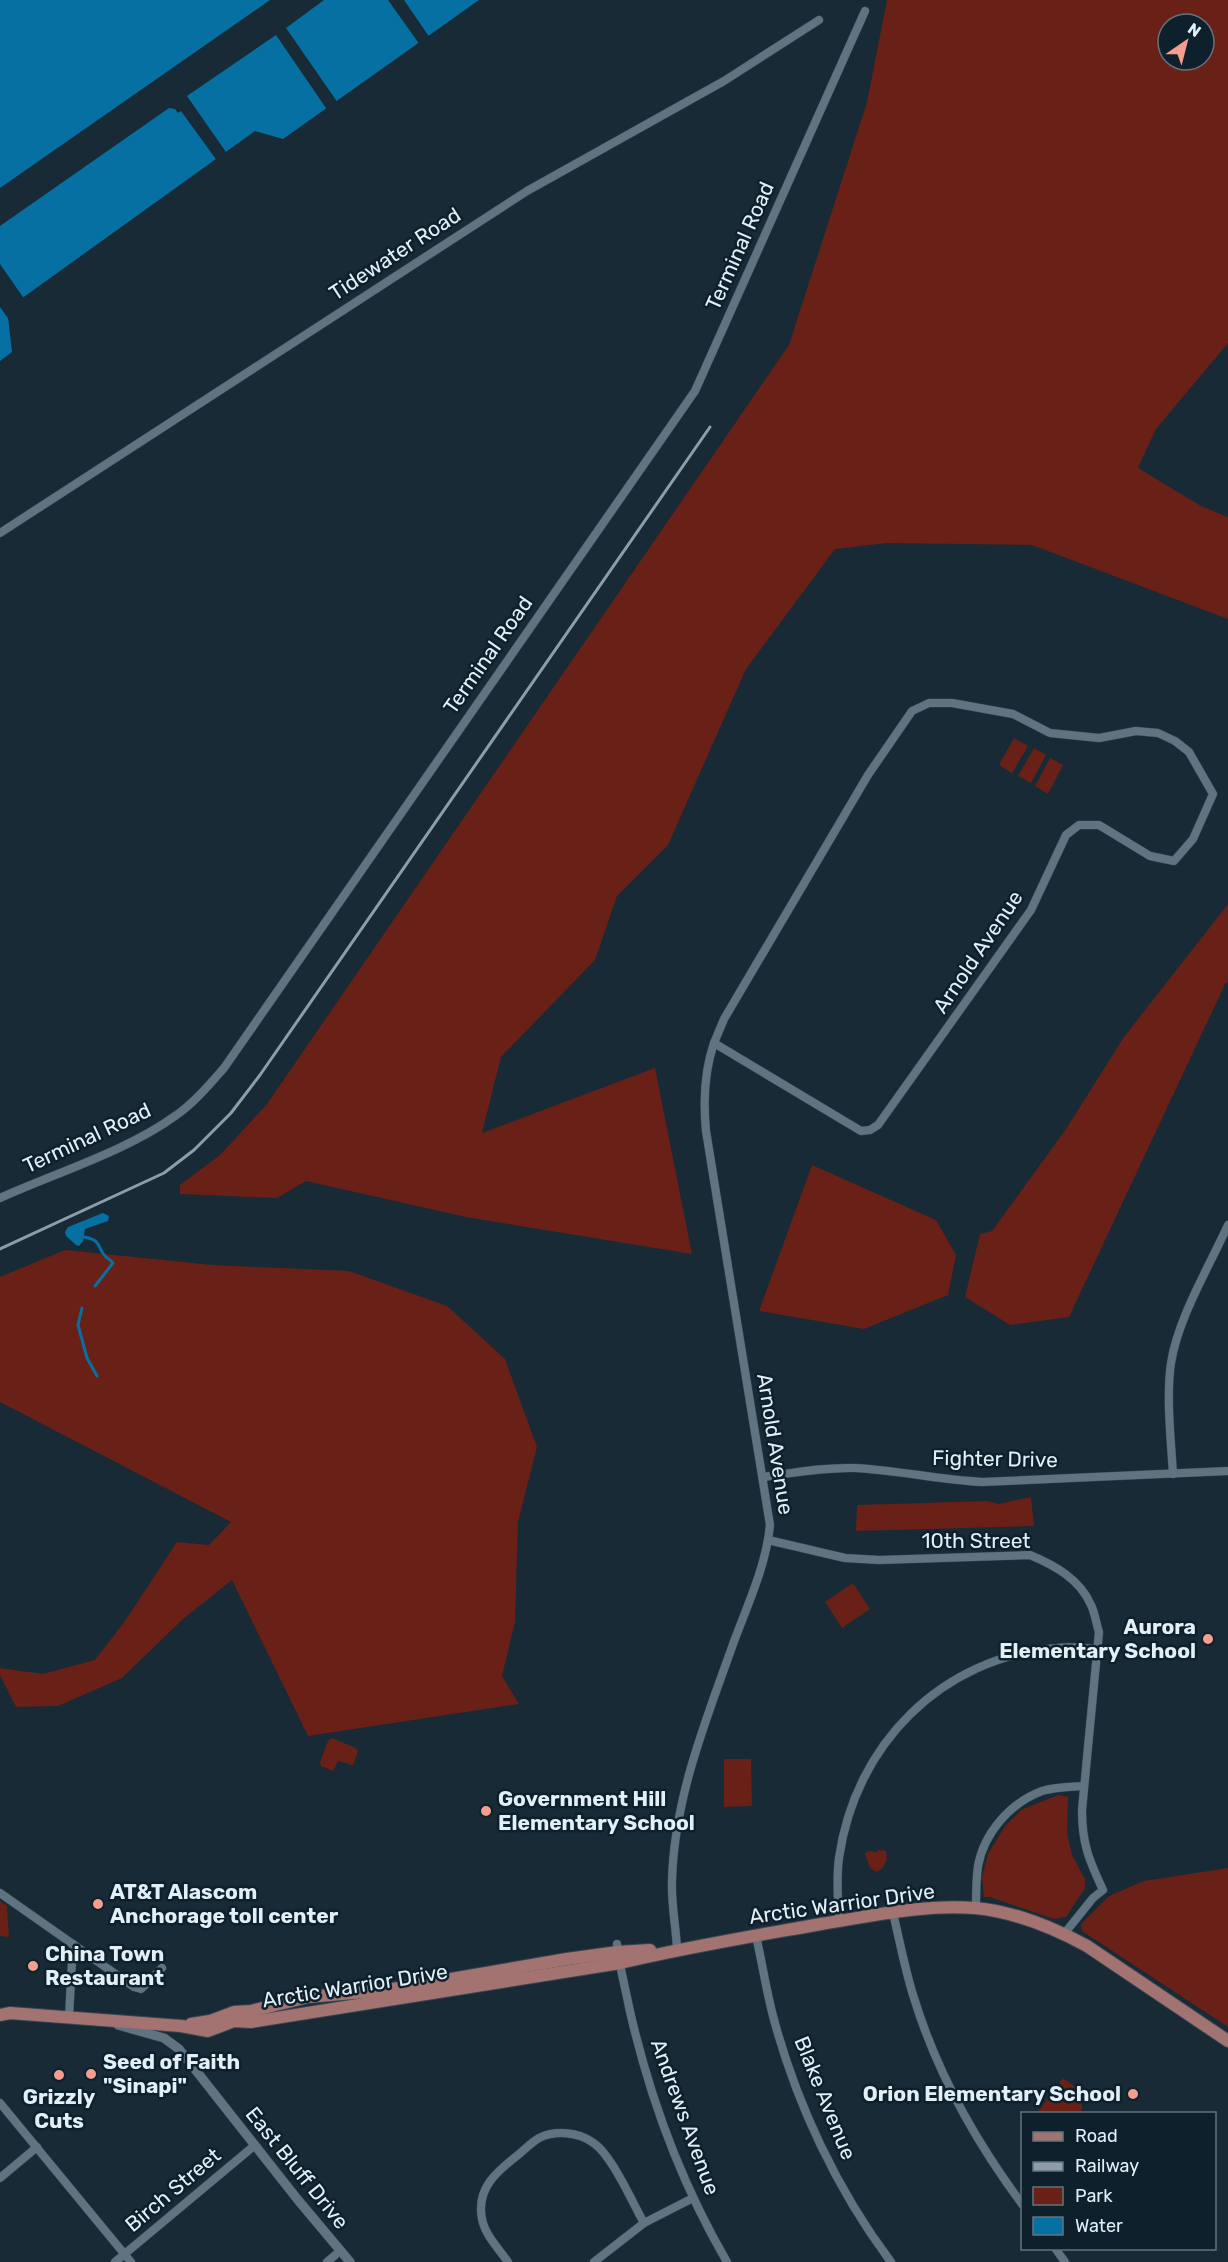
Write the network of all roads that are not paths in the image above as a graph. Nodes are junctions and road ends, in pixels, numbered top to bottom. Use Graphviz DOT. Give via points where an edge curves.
graph roads {
  1 [pos="865,11"];
  2 [pos="819,20"];
  3 [pos="0,533"];
  4 [pos="714,1042"];
  5 [pos="0,1197"];
  6 [pos="1228,1226"];
  7 [pos="1228,1471"];
  8 [pos="1173,1474"];
  9 [pos="763,1477"];
  10 [pos="768,1540"];
  11 [pos="1098,1649"];
  12 [pos="1084,1786"];
  13 [pos="0,1893"];
  14 [pos="976,1908"];
  15 [pos="894,1913"];
  16 [pos="839,1921"];
  17 [pos="1064,1934"];
  18 [pos="756,1936"];
  19 [pos="73,1944"];
  20 [pos="677,1949"];
  21 [pos="618,1953"];
  22 [pos="162,1968"];
  23 [pos="0,2015"];
  24 [pos="69,2017"];
  25 [pos="102,2021"];
  26 [pos="1228,2041"];
  27 [pos="0,2103"];
  28 [pos="255,2145"];
  29 [pos="37,2147"];
  30 [pos="0,2178"];
  31 [pos="693,2198"];
  32 [pos="1021,2201"];
  33 [pos="644,2223"];
  34 [pos="340,2250"];
  35 [pos="124,2254"];
  36 [pos="115,2262"];
  37 [pos="131,2262"];
  38 [pos="327,2262"];
  39 [pos="350,2262"];
  40 [pos="508,2262"];
  41 [pos="594,2262"];
  42 [pos="727,2262"];
  43 [pos="891,2262"];
  1 -- 5 [label="street, Terminal Road" via="695,391 224,1068 201,1095 142,1137"];
  2 -- 3 [label="street, Tidewater Road" via="724,81 517,197"];
  4 -- 4 [label="street, Arnold Avenue" via="868,775 912,711 929,703 952,703 1013,714 1050,733 1099,738 1136,731 1158,733 1189,752 1213,794 1193,839 1174,861 1150,856 1099,825 1079,825 1066,835 1031,910 892,1107 870,1130 861,1131"];
  4 -- 9 [label="street, Arnold Avenue" via="704,1084 706,1131"];
  6 -- 8 [label="street" via="1173,1352"];
  7 -- 8 [label="street, Fighter Drive"];
  8 -- 9 [label="street, Fighter Drive" via="982,1482 856,1468"];
  9 -- 10 [label="street, Arnold Avenue" via="770,1525"];
  10 -- 11 [label="street, 10th Street" via="845,1558 879,1560 1030,1555 1051,1564 1081,1589 1091,1605 1099,1632"];
  10 -- 20 [label="street, Arnold Avenue" via="679,1811 672,1881"];
  11 -- 12 [label="street, 10th Street"];
  11 -- 16 [label="street" via="1058,1647 1010,1656 981,1667 925,1701 897,1727 875,1756 845,1822 838,1860"];
  12 -- 14 [label="street" via="1042,1791 1004,1816 981,1854"];
  12 -- 17 [label="street, 10th Street" via="1084,1848 1103,1890"];
  13 -- 19 [label="street"];
  14 -- 15 [label="main road, Arctic Warrior Drive"];
  14 -- 17 [label="main road, Arctic Warrior Drive" via="1022,1917"];
  15 -- 16 [label="main road, Arctic Warrior Drive"];
  15 -- 32 [label="street" via="914,1998 942,2069 977,2139"];
  16 -- 18 [label="main road, Arctic Warrior Drive"];
  17 -- 26 [label="main road, Arctic Warrior Drive"];
  18 -- 20 [label="main road, Arctic Warrior Drive"];
  18 -- 43 [label="street, Blake Avenue" via="774,2016 802,2101 849,2197"];
  19 -- 22 [label="street" via="141,1989"];
  19 -- 24 [label="street"];
  20 -- 21 [label="main road, Arctic Warrior Drive"];
  21 -- 25 [label="main road, Arctic Warrior Drive" via="251,2022 234,2020 208,2031"];
  21 -- 31 [label="street, Andrews Avenue" via="652,2094"];
  23 -- 24 [label="main road, Arctic Warrior Drive"];
  24 -- 25 [label="main road, Arctic Warrior Drive"];
  25 -- 28 [label="street, East Bluff Drive" via="171,2041"];
  27 -- 29 [label="street"];
  28 -- 34 [label="street, East Bluff Drive"];
  28 -- 35 [label="street, Birch Street"];
  29 -- 30 [label="street"];
  29 -- 35 [label="street"];
  31 -- 33 [label="street"];
  31 -- 42 [label="street, Andrews Avenue"];
  33 -- 40 [label="street" via="604,2152 593,2142 568,2133 539,2138 497,2171 483,2193 482,2219"];
  33 -- 41 [label="street"];
  34 -- 38 [label="street"];
  34 -- 39 [label="street, East Bluff Drive"];
  35 -- 36 [label="street, Birch Street"];
  35 -- 37 [label="street"];
}
